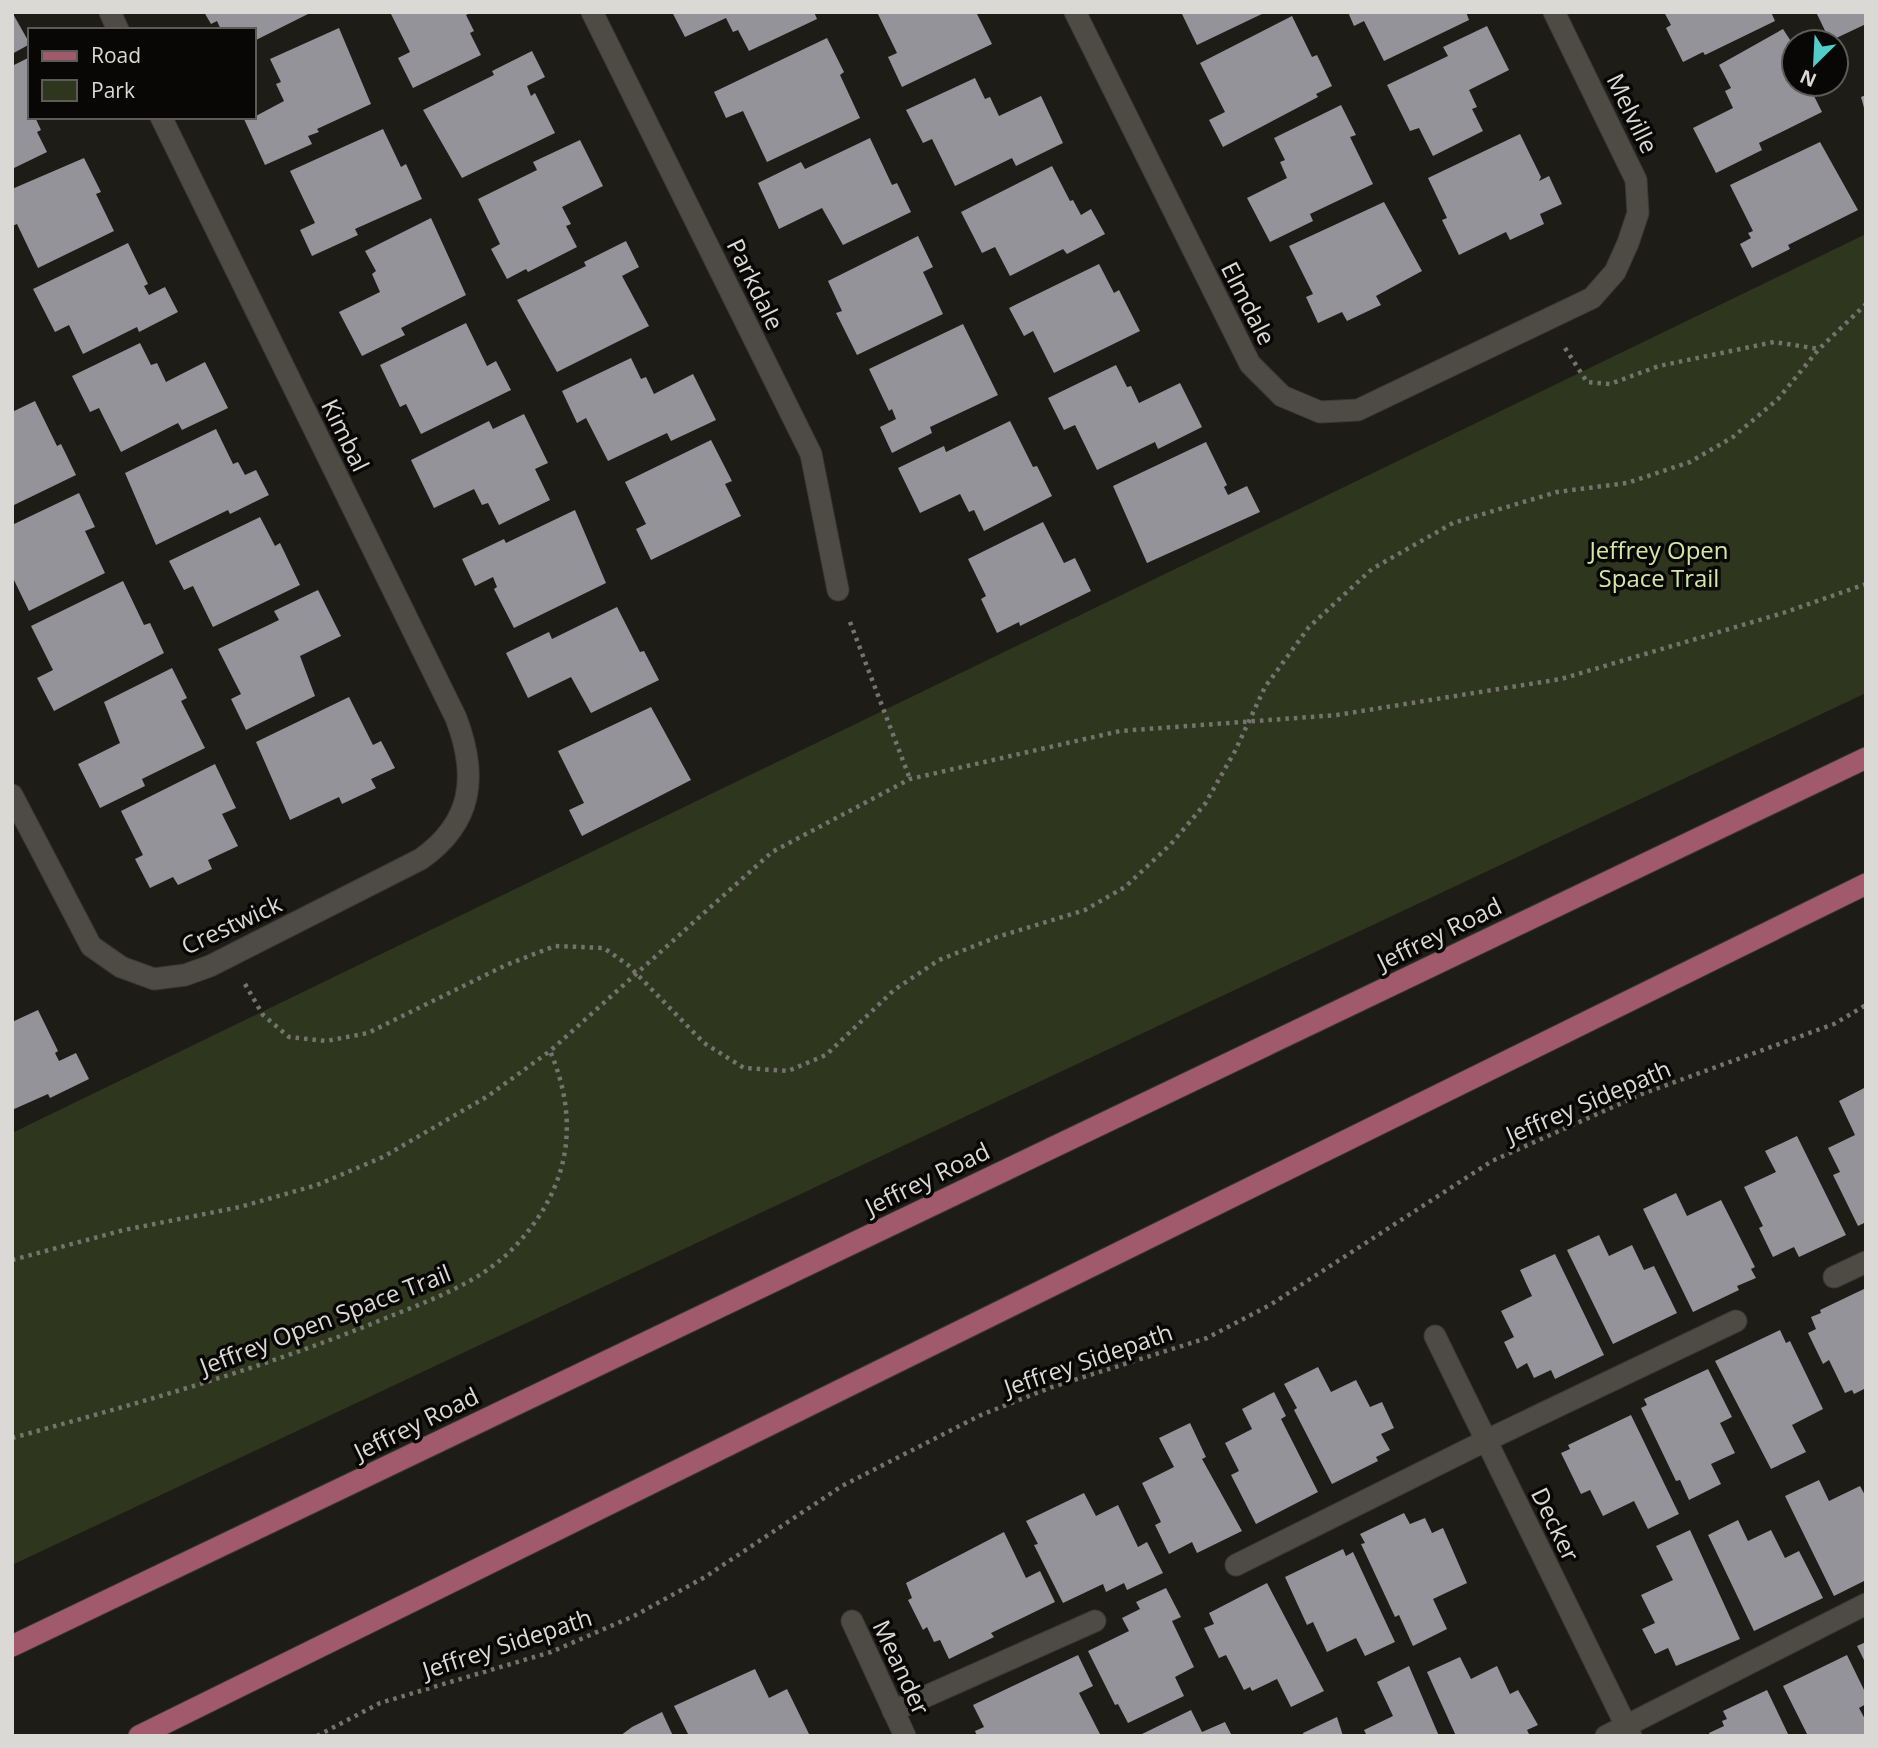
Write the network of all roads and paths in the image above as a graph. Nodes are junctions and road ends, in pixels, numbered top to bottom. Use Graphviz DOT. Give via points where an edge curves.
graph roads {
  1 [pos="110,12"];
  2 [pos="592,12"];
  3 [pos="1075,12"];
  4 [pos="1554,12"];
  5 [pos="117,28"];
  6 [pos="162,119"];
  7 [pos="1628,243"];
  8 [pos="1866,304"];
  9 [pos="1547,320"];
  10 [pos="1819,349"];
  11 [pos="1866,584"];
  12 [pos="838,590"];
  13 [pos="1248,723"];
  14 [pos="1866,758"];
  15 [pos="909,779"];
  16 [pos="469,780"];
  17 [pos="12,794"];
  18 [pos="1866,884"];
  19 [pos="228,957"];
  20 [pos="638,976"];
  21 [pos="1866,1004"];
  22 [pos="550,1051"];
  23 [pos="12,1260"];
  24 [pos="1866,1262"];
  25 [pos="1833,1278"];
  26 [pos="1736,1321"];
  27 [pos="1435,1336"];
  28 [pos="12,1438"];
  29 [pos="1485,1441"];
  30 [pos="1236,1565"];
  31 [pos="1866,1604"];
  32 [pos="1095,1620"];
  33 [pos="852,1621"];
  34 [pos="12,1646"];
  35 [pos="893,1711"];
  36 [pos="1628,1731"];
  37 [pos="139,1736"];
  38 [pos="317,1736"];
  39 [pos="905,1736"];
  40 [pos="1606,1736"];
  1 -- 5 [label="street"];
  2 -- 12 [label="street, Parkdale" via="811,454"];
  3 -- 9 [label="street, Elmdale" via="1250,364 1282,396 1320,412 1358,410"];
  4 -- 7 [label="street, Melville" via="1636,180 1638,213"];
  6 -- 16 [label="street, Kimbal" via="456,718 465,742"];
  7 -- 9 [label="street, Elmdale" via="1615,272 1592,298"];
  8 -- 10 [label="path"];
  9 -- 10 [label="path" via="1587,382 1610,384 1660,366 1774,342"];
  10 -- 13 [label="path" via="1778,399 1733,437 1690,462 1627,483 1557,492 1454,523 1372,569 1309,627 1265,687"];
  11 -- 13 [label="path" via="1561,679 1337,715"];
  12 -- 15 [label="path"];
  13 -- 15 [label="path" via="1120,731"];
  13 -- 20 [label="path" via="1205,804 1125,887 1086,910 939,960 894,990 826,1055 813,1061 788,1071 744,1068 704,1044"];
  14 -- 34 [label="main road, Jeffrey Road"];
  15 -- 20 [label="path" via="772,852"];
  16 -- 19 [label="street, Crestwick" via="462,814 444,842 421,859"];
  17 -- 19 [label="street, Crestwick" via="91,946 121,967 154,979 185,975"];
  18 -- 37 [label="main road"];
  19 -- 20 [label="path" via="263,1014 289,1037 326,1041 368,1033 555,946 604,948"];
  20 -- 22 [label="path"];
  21 -- 38 [label="path, Jeffrey Sidepath" via="1833,1024 1642,1094 1492,1161 1270,1306 1207,1338 1052,1387 981,1415 842,1486 705,1577 634,1616 551,1652 380,1703"];
  22 -- 23 [label="path" via="447,1122 383,1157 317,1185"];
  22 -- 28 [label="path, Jeffrey Open Space Trail" via="568,1104 565,1157 554,1191 537,1219 494,1265 469,1282 407,1310 260,1366"];
  24 -- 25 [label="street"];
  26 -- 29 [label="street"];
  27 -- 29 [label="street, Decker"];
  29 -- 30 [label="street"];
  29 -- 36 [label="street, Decker"];
  31 -- 36 [label="street"];
  32 -- 35 [label="street"];
  33 -- 35 [label="street, Meander"];
  35 -- 39 [label="street, Meander"];
  36 -- 40 [label="street"];
}
